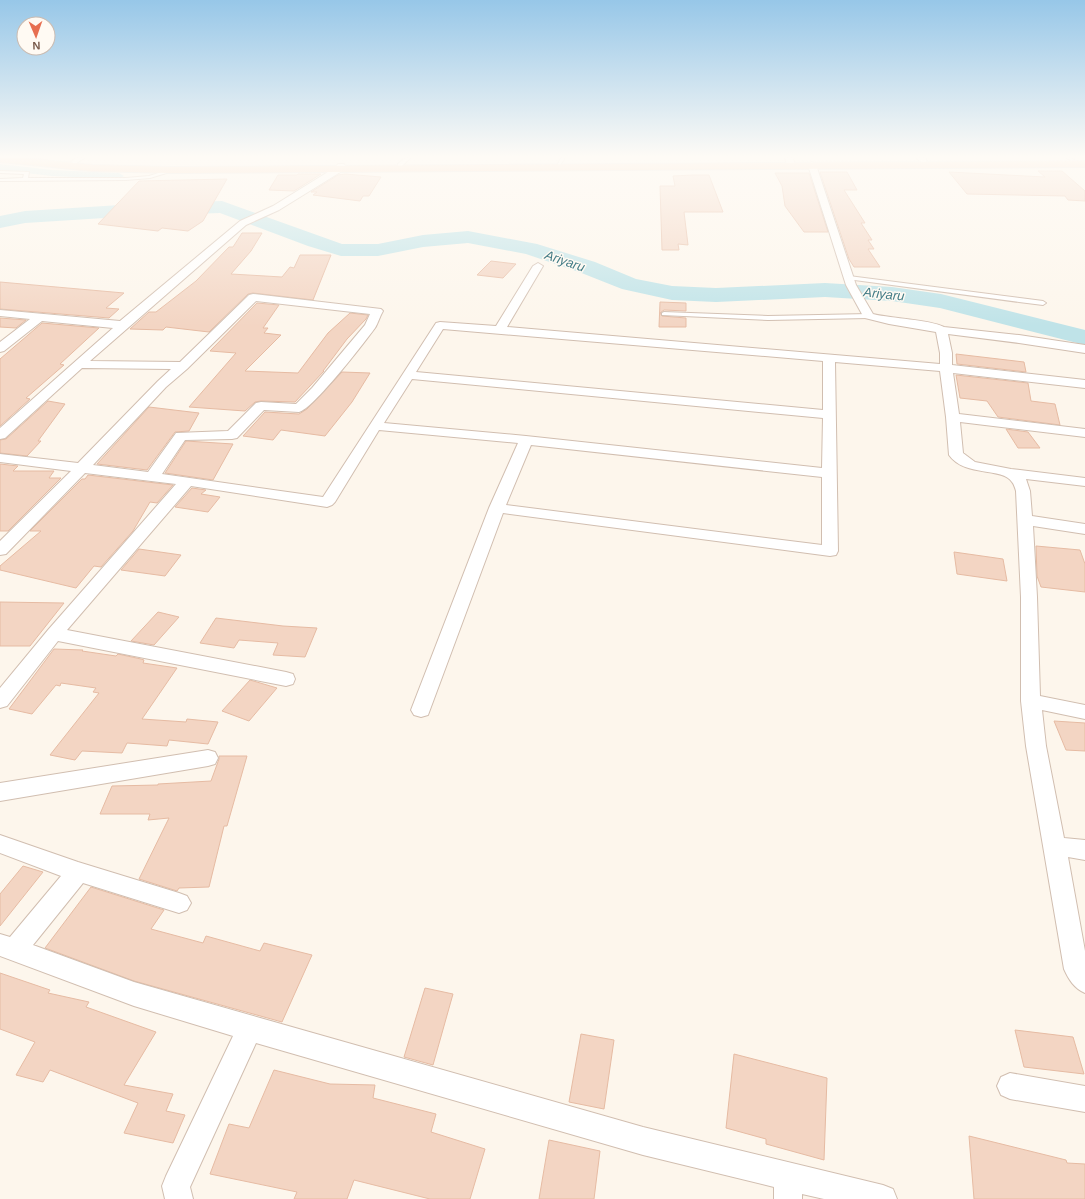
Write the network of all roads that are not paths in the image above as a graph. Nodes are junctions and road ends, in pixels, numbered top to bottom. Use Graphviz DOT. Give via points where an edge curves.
graph roads {
  1 [pos="263,214"];
  2 [pos="828,214"];
  3 [pos="538,266"];
  4 [pos="850,281"];
  5 [pos="1043,303"];
  6 [pos="0,313"];
  7 [pos="664,314"];
  8 [pos="41,316"];
  9 [pos="869,316"];
  10 [pos="123,325"];
  11 [pos="499,330"];
  12 [pos="941,330"];
  13 [pos="0,348"];
  14 [pos="1085,349"];
  15 [pos="829,358"];
  16 [pos="78,364"];
  17 [pos="183,366"];
  18 [pos="946,368"];
  19 [pos="408,375"];
  20 [pos="1085,384"];
  21 [pos="829,416"];
  22 [pos="953,417"];
  23 [pos="375,426"];
  24 [pos="1085,433"];
  25 [pos="0,435"];
  26 [pos="526,440"];
  27 [pos="0,458"];
  28 [pos="82,467"];
  29 [pos="830,473"];
  30 [pos="1011,473"];
  31 [pos="152,477"];
  32 [pos="187,481"];
  33 [pos="1085,482"];
  34 [pos="497,508"];
  35 [pos="1025,520"];
  36 [pos="1085,529"];
  37 [pos="0,550"];
  38 [pos="54,634"];
  39 [pos="286,678"];
  40 [pos="0,700"];
  41 [pos="1031,701"];
  42 [pos="421,710"];
  43 [pos="1085,712"];
  44 [pos="208,758"];
  45 [pos="0,792"];
  46 [pos="0,844"];
  47 [pos="1056,846"];
  48 [pos="1085,850"];
  49 [pos="78,872"];
  50 [pos="179,903"];
  51 [pos="8,948"];
  52 [pos="1085,981"];
  53 [pos="250,1028"];
  54 [pos="1010,1086"];
  55 [pos="1085,1099"];
  56 [pos="788,1188"];
  57 [pos="179,1199"];
  58 [pos="883,1199"];
  1 -- 10 [label="street" via="243,223"];
  2 -- 4 [label="street"];
  3 -- 11 [label="street"];
  4 -- 5 [label="lane" via="924,287 967,295"];
  4 -- 9 [label="street" via="858,300"];
  6 -- 8 [label="street"];
  7 -- 9 [label="lane" via="768,318"];
  8 -- 10 [label="street"];
  8 -- 13 [label="street"];
  9 -- 12 [label="street"];
  10 -- 16 [label="street"];
  11 -- 15 [label="street"];
  11 -- 19 [label="street" via="440,325"];
  12 -- 14 [label="street"];
  12 -- 18 [label="street"];
  15 -- 18 [label="street"];
  15 -- 21 [label="street"];
  16 -- 17 [label="street"];
  16 -- 25 [label="street"];
  17 -- 28 [label="street" via="162,384"];
  17 -- 31 [label="street" via="253,297 377,311 370,326 317,391 299,408 261,406 232,435 181,436"];
  18 -- 20 [label="street"];
  18 -- 22 [label="street"];
  19 -- 21 [label="street"];
  19 -- 23 [label="street"];
  21 -- 29 [label="street"];
  22 -- 24 [label="street"];
  22 -- 30 [label="street" via="956,455 970,464"];
  23 -- 26 [label="street"];
  23 -- 32 [label="street" via="327,502"];
  26 -- 29 [label="street"];
  26 -- 34 [label="street"];
  27 -- 28 [label="street"];
  28 -- 31 [label="street"];
  28 -- 37 [label="street"];
  29 -- 34 [label="street" via="830,551"];
  30 -- 33 [label="street"];
  30 -- 35 [label="street" via="1019,480 1023,491"];
  31 -- 32 [label="street"];
  32 -- 38 [label="street"];
  34 -- 42 [label="street"];
  35 -- 36 [label="street"];
  35 -- 41 [label="street"];
  38 -- 39 [label="street"];
  38 -- 40 [label="street"];
  41 -- 43 [label="street"];
  41 -- 47 [label="street" via="1036,746"];
  44 -- 45 [label="street"];
  46 -- 49 [label="street"];
  47 -- 48 [label="street"];
  47 -- 52 [label="street" via="1076,970"];
  49 -- 50 [label="street"];
  49 -- 51 [label="street"];
  51 -- 53 [label="street" via="134,994"];
  53 -- 56 [label="street" via="643,1141"];
  53 -- 57 [label="street" via="176,1186"];
  54 -- 55 [label="street"];
  56 -- 58 [label="street"];
}
